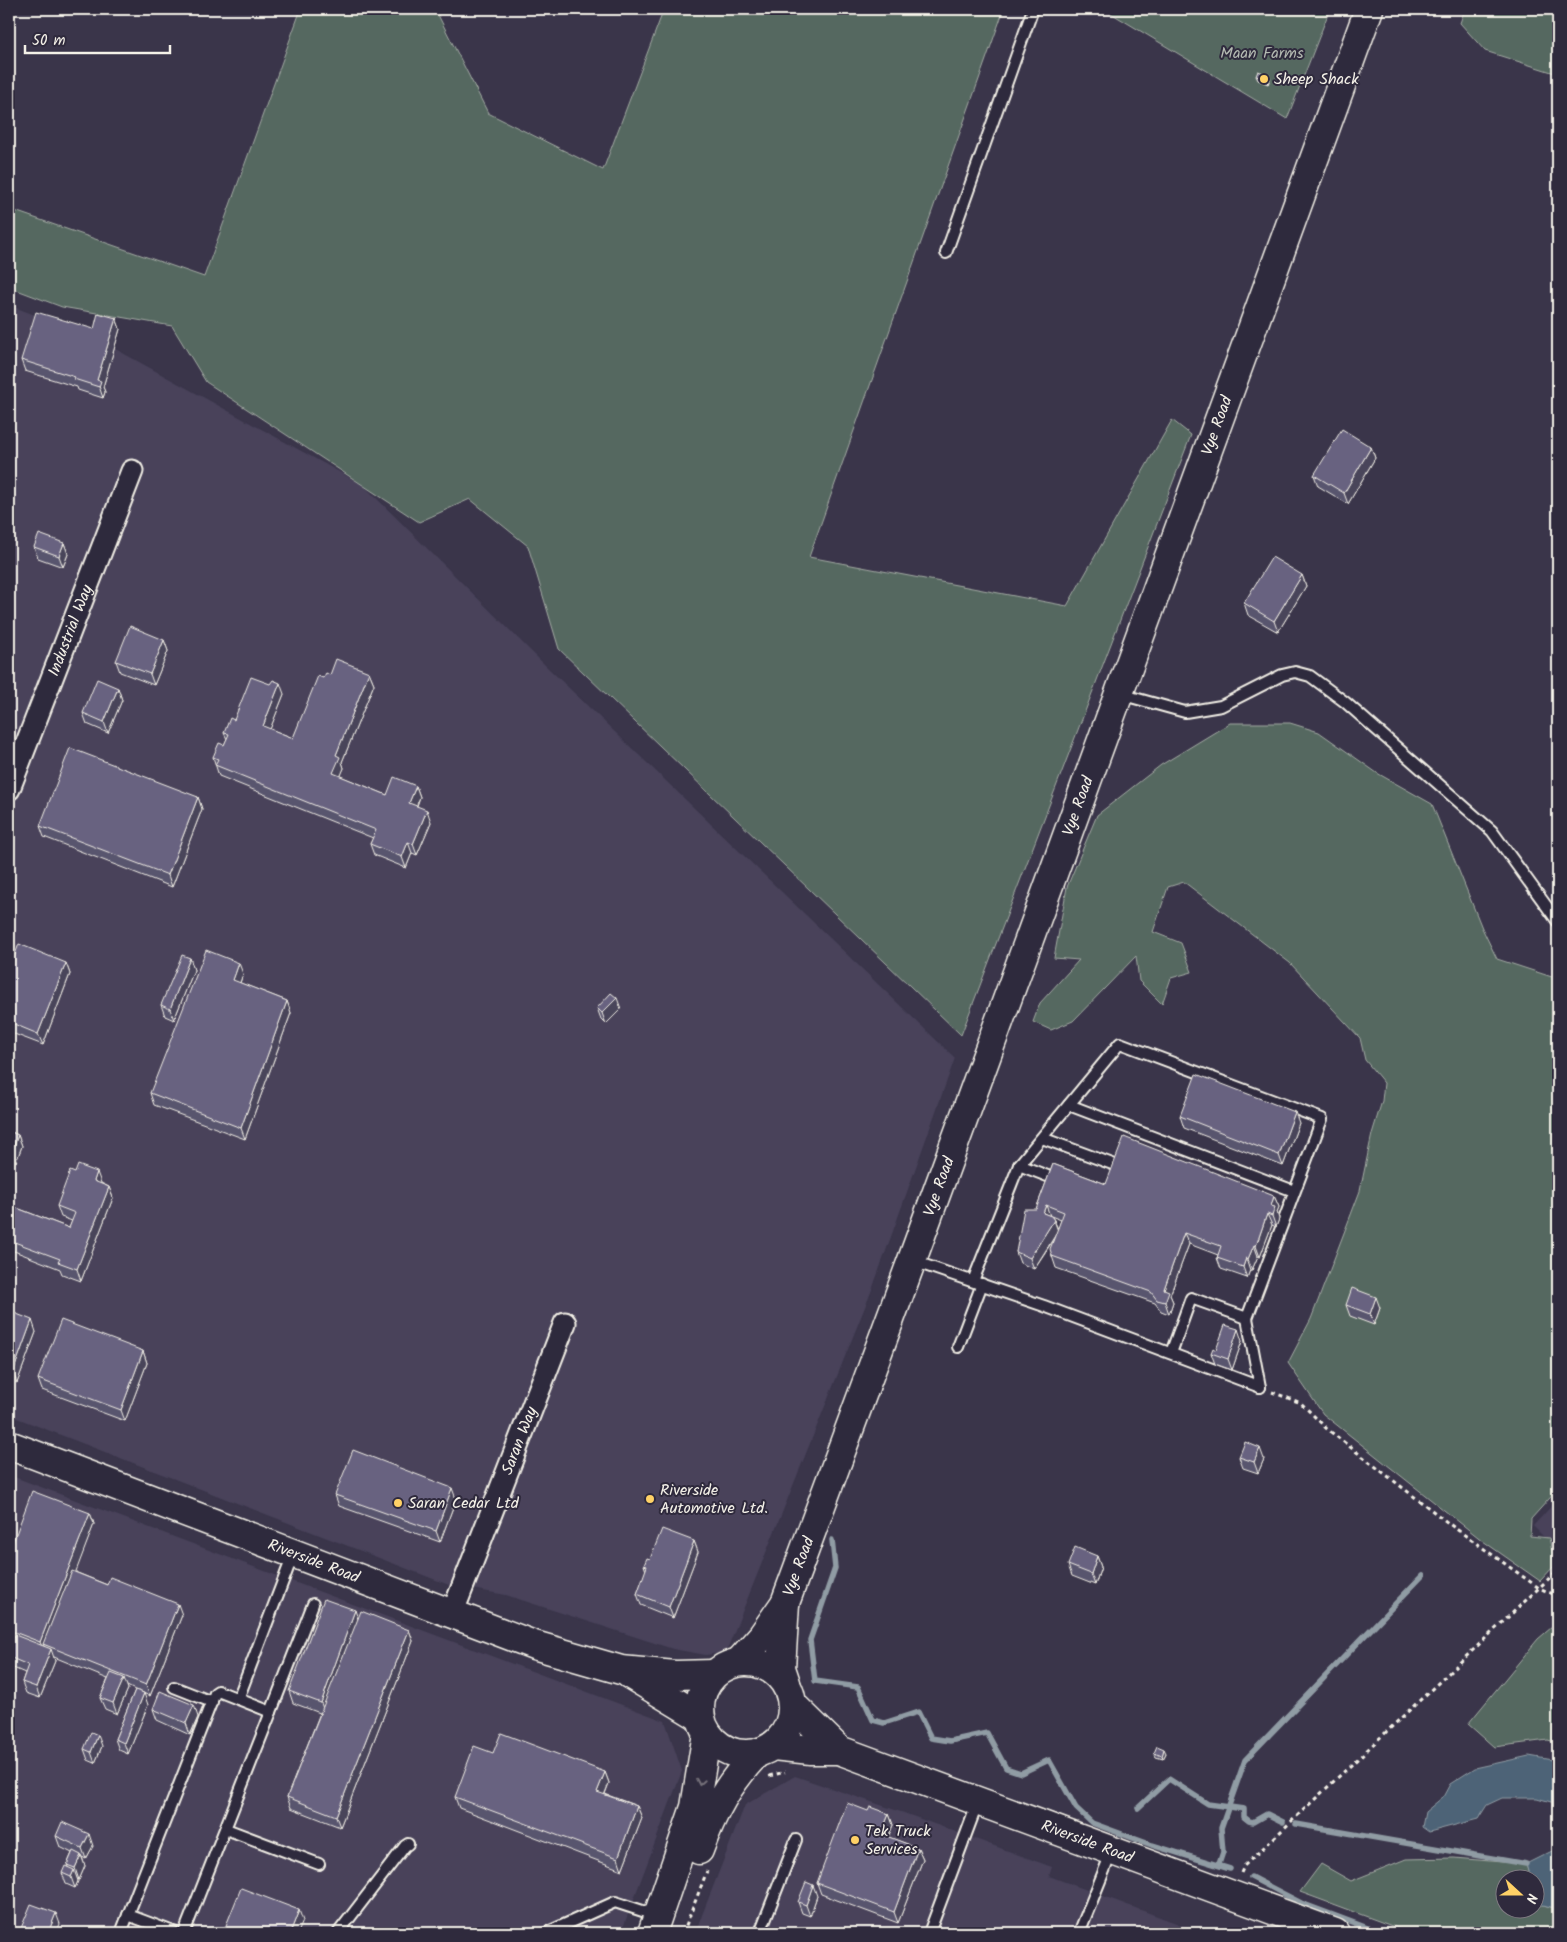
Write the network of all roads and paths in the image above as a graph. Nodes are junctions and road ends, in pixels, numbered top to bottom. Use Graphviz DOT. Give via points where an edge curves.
graph roads {
  1 [pos="1033,9"];
  2 [pos="1369,9"];
  3 [pos="946,253"];
  4 [pos="132,471"];
  5 [pos="1119,694"];
  6 [pos="9,789"];
  7 [pos="1558,922"];
  8 [pos="1069,1105"];
  9 [pos="1042,1138"];
  10 [pos="1019,1165"];
  11 [pos="1115,1165"];
  12 [pos="1050,1177"];
  13 [pos="1294,1191"];
  14 [pos="912,1260"];
  15 [pos="977,1283"];
  16 [pos="1246,1318"];
  17 [pos="565,1323"];
  18 [pos="958,1347"];
  19 [pos="1171,1353"];
  20 [pos="1260,1387"];
  21 [pos="9,1445"];
  22 [pos="294,1553"];
  23 [pos="1558,1570"];
  24 [pos="1539,1588"];
  25 [pos="1558,1596"];
  26 [pos="313,1604"];
  27 [pos="785,1604"];
  28 [pos="452,1614"];
  29 [pos="739,1662"];
  30 [pos="621,1670"];
  31 [pos="714,1674"];
  32 [pos="174,1687"];
  33 [pos="789,1694"];
  34 [pos="238,1699"];
  35 [pos="212,1702"];
  36 [pos="271,1712"];
  37 [pos="704,1725"];
  38 [pos="840,1750"];
  39 [pos="765,1759"];
  40 [pos="792,1772"];
  41 [pos="979,1801"];
  42 [pos="226,1829"];
  43 [pos="796,1840"];
  44 [pos="408,1844"];
  45 [pos="1113,1850"];
  46 [pos="319,1864"];
  47 [pos="710,1864"];
  48 [pos="1231,1895"];
  49 [pos="128,1915"];
  50 [pos="660,1927"];
  51 [pos="1305,1928"];
  52 [pos="763,1932"];
  53 [pos="121,1933"];
  54 [pos="176,1933"];
  55 [pos="184,1933"];
  56 [pos="338,1933"];
  57 [pos="546,1933"];
  58 [pos="683,1933"];
  59 [pos="929,1933"];
  60 [pos="1079,1933"];
  61 [pos="1335,1933"];
  1 -- 3 [label="lane"];
  2 -- 5 [label="main road, Vye Road"];
  4 -- 6 [label="street, Industrial Way"];
  5 -- 7 [label="lane" via="1184,712 1221,706 1282,675 1295,672 1310,676 1345,702 1492,832"];
  5 -- 14 [label="main road, Vye Road"];
  8 -- 9 [label="lane"];
  8 -- 13 [label="lane"];
  8 -- 13 [label="lane" via="1120,1043 1322,1119"];
  9 -- 10 [label="lane"];
  9 -- 11 [label="lane"];
  10 -- 12 [label="lane"];
  10 -- 15 [label="lane"];
  13 -- 16 [label="lane"];
  14 -- 15 [label="lane"];
  14 -- 27 [label="main road, Vye Road"];
  15 -- 18 [label="lane"];
  15 -- 19 [label="lane"];
  16 -- 19 [label="lane" via="1191,1298"];
  16 -- 20 [label="lane"];
  17 -- 28 [label="street, Saran Way"];
  19 -- 20 [label="lane"];
  20 -- 24 [label="path" via="1301,1403 1335,1435 1452,1526"];
  21 -- 22 [label="main road, Riverside Road"];
  22 -- 28 [label="main road, Riverside Road"];
  22 -- 34 [label="lane"];
  23 -- 24 [label="path"];
  24 -- 25 [label="path"];
  24 -- 48 [label="path" via="1244,1866"];
  26 -- 36 [label="lane"];
  27 -- 29 [label="main road, Vye Road"];
  27 -- 33 [label="main road, Vye Road" via="781,1668"];
  28 -- 30 [label="main road, Riverside Road" via="534,1645"];
  29 -- 31 [label="main road"];
  29 -- 33 [label="main road" via="755,1662 770,1668"];
  30 -- 31 [label="main road, Riverside Road"];
  30 -- 37 [label="main road, Riverside Road" via="667,1696"];
  31 -- 37 [label="main road" via="704,1687 700,1702"];
  32 -- 35 [label="lane"];
  33 -- 38 [label="main road, Riverside Road"];
  33 -- 39 [label="main road" via="791,1720"];
  34 -- 35 [label="lane" via="218,1692"];
  34 -- 36 [label="lane"];
  35 -- 49 [label="lane"];
  36 -- 42 [label="lane"];
  37 -- 39 [label="main road" via="716,1744 728,1751"];
  37 -- 50 [label="main road, one-way" via="695,1807"];
  38 -- 39 [label="main road, Riverside Road" via="811,1750"];
  38 -- 41 [label="main road, Riverside Road"];
  39 -- 40 [label="path" via="776,1773"];
  39 -- 50 [label="main road" via="729,1785 714,1810"];
  41 -- 45 [label="main road, Riverside Road"];
  41 -- 59 [label="lane"];
  42 -- 46 [label="lane"];
  42 -- 55 [label="lane"];
  43 -- 52 [label="lane"];
  44 -- 56 [label="lane"];
  45 -- 48 [label="main road, Riverside Road"];
  45 -- 60 [label="lane"];
  47 -- 58 [label="path"];
  48 -- 51 [label="main road, Riverside Road"];
  49 -- 53 [label="lane"];
  49 -- 54 [label="lane"];
  50 -- 57 [label="lane" via="615,1902"];
  51 -- 61 [label="main road, Riverside Road"];
}
